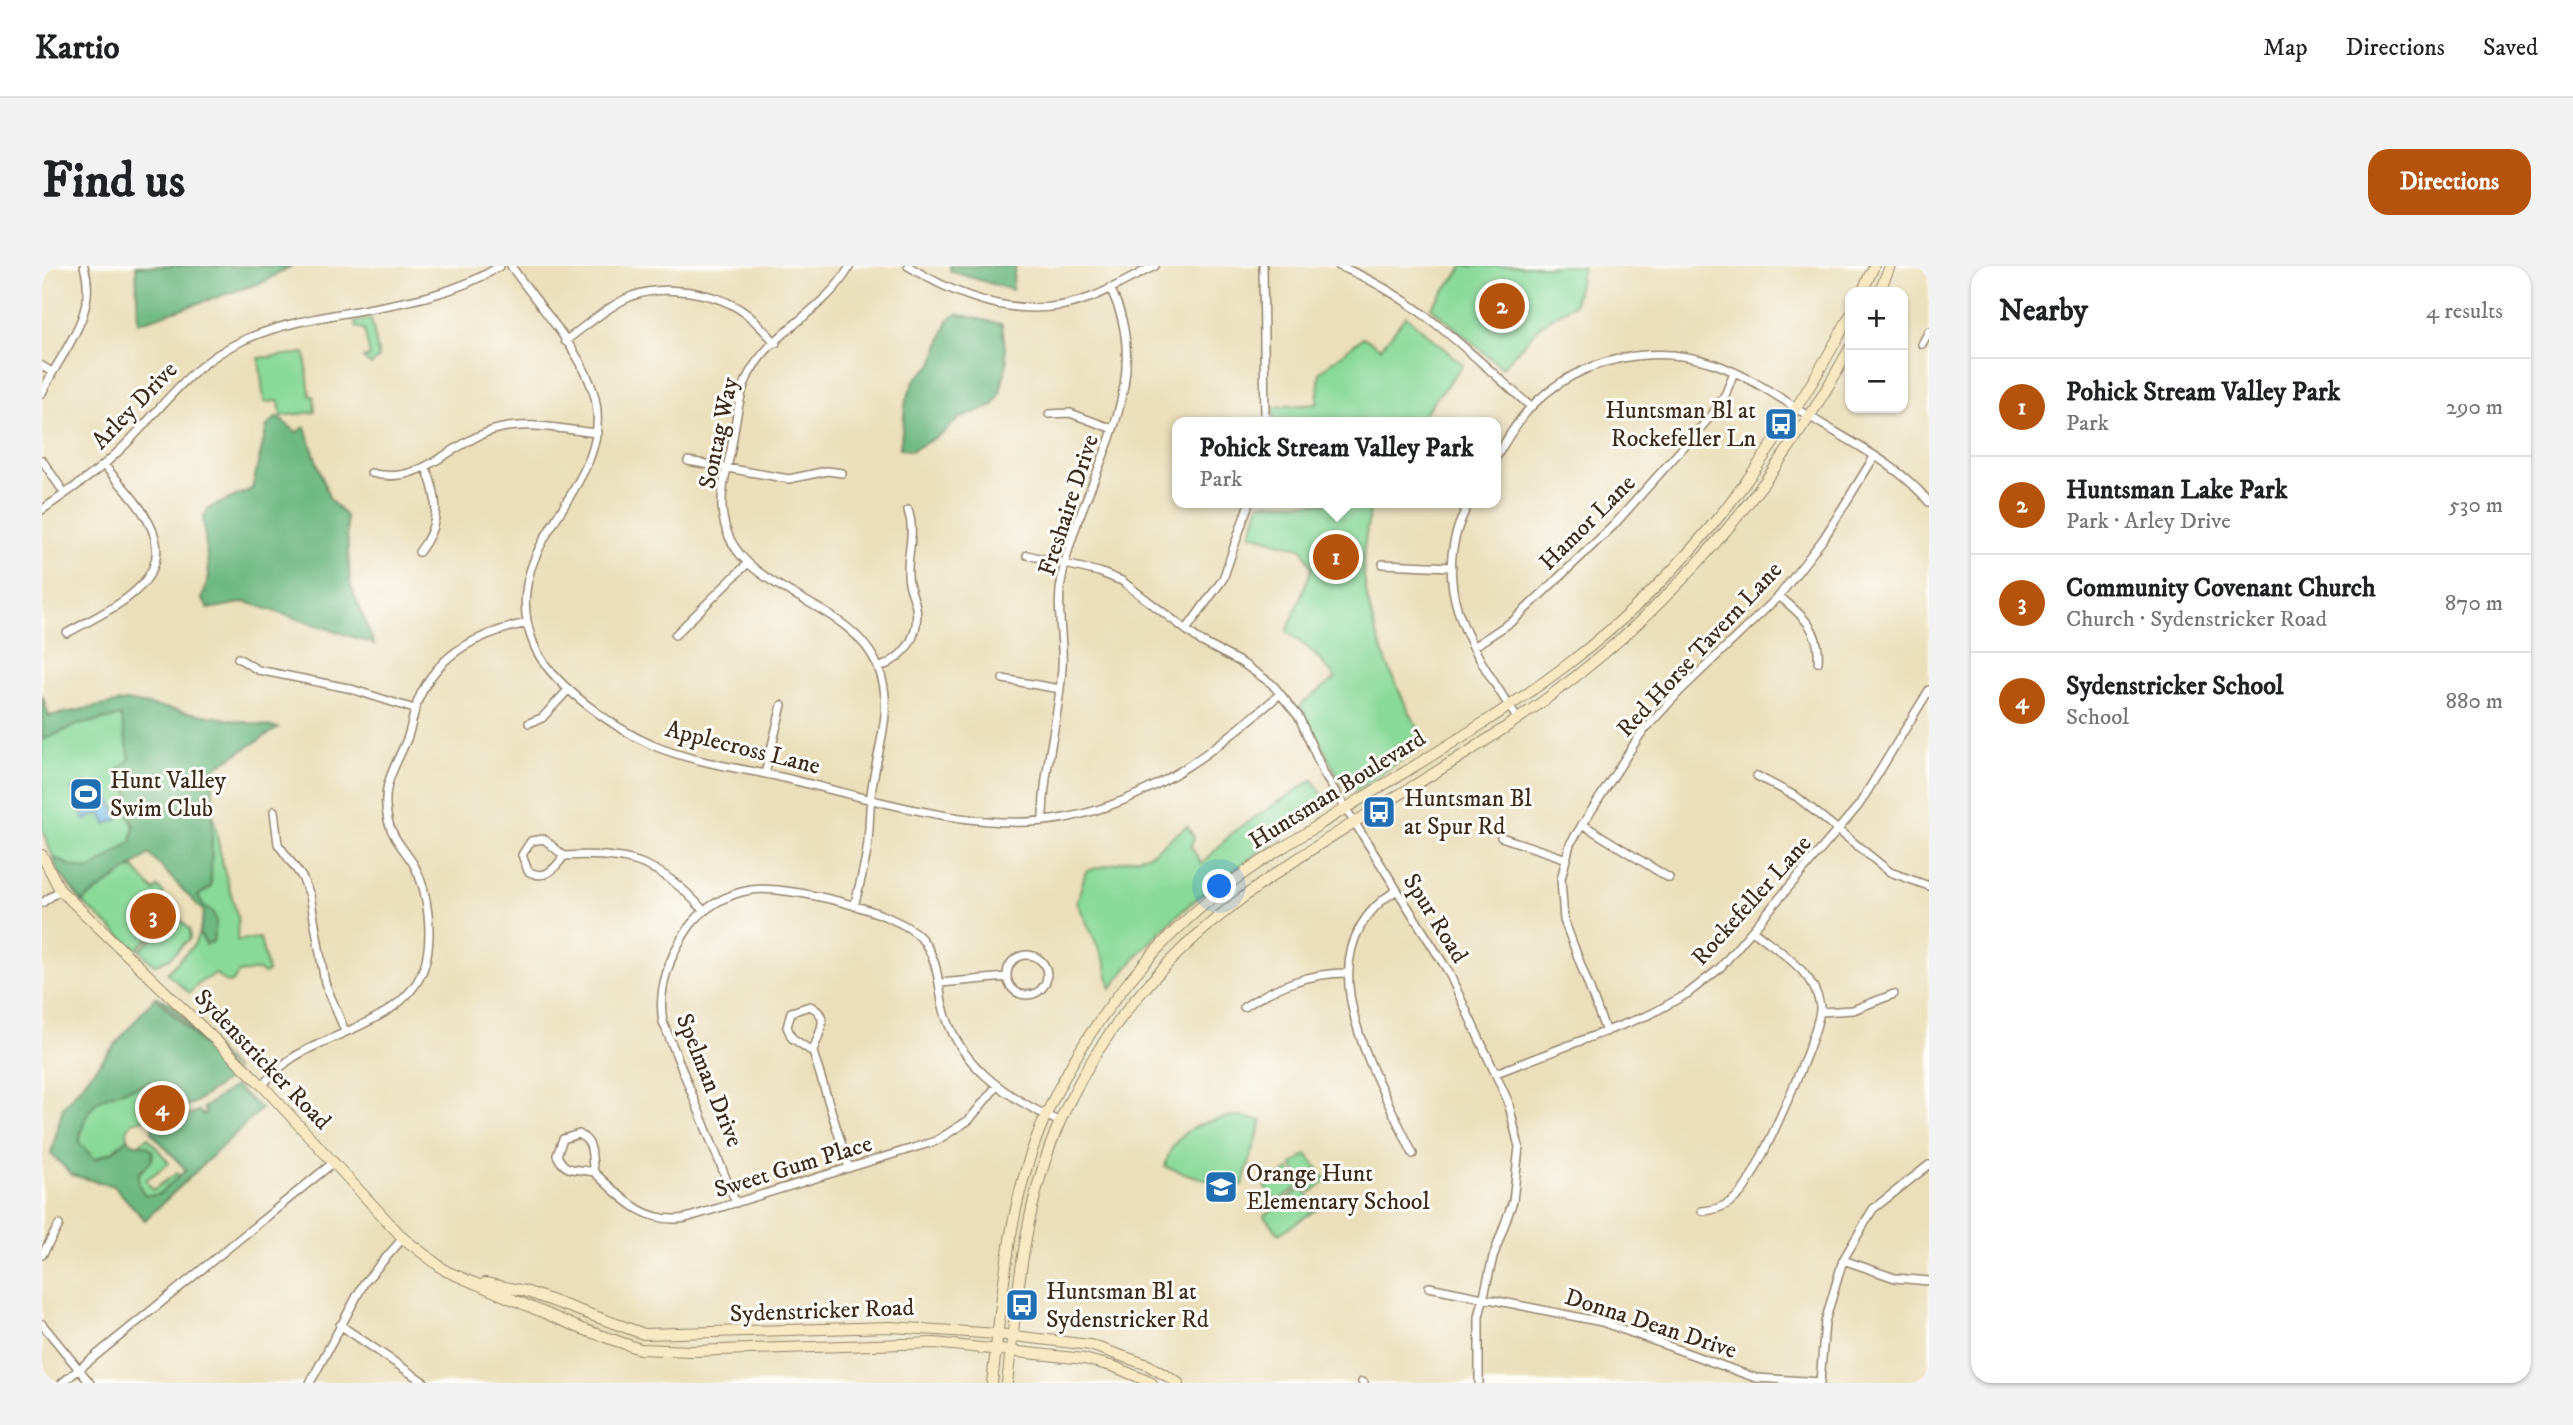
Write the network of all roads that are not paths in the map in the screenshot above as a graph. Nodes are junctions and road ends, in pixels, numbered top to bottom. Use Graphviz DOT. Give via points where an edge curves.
graph roads {
  1 [pos="84,266"];
  2 [pos="500,266"];
  3 [pos="511,266"];
  4 [pos="850,266"];
  5 [pos="908,266"];
  6 [pos="1155,266"];
  7 [pos="1263,266"];
  8 [pos="1339,266"];
  9 [pos="1874,266"];
  10 [pos="1890,266"];
  11 [pos="1864,287"];
  12 [pos="1881,287"];
  13 [pos="1110,288"];
  14 [pos="1845,325"];
  15 [pos="1929,331"];
  16 [pos="565,341"];
  17 [pos="776,343"];
  18 [pos="1922,344"];
  19 [pos="1849,350"];
  20 [pos="42,366"];
  21 [pos="52,372"];
  22 [pos="1734,372"];
  23 [pos="42,393"];
  24 [pos="1531,407"];
  25 [pos="1798,409"];
  26 [pos="1049,414"];
  27 [pos="1265,417"];
  28 [pos="1810,417"];
  29 [pos="1113,429"];
  30 [pos="597,433"];
  31 [pos="1501,450"];
  32 [pos="1874,457"];
  33 [pos="42,460"];
  34 [pos="688,461"];
  35 [pos="104,465"];
  36 [pos="426,468"];
  37 [pos="727,468"];
  38 [pos="371,473"];
  39 [pos="842,473"];
  40 [pos="65,494"];
  41 [pos="1929,502"];
  42 [pos="1247,508"];
  43 [pos="1467,508"];
  44 [pos="42,510"];
  45 [pos="908,510"];
  46 [pos="419,552"];
  47 [pos="1027,555"];
  48 [pos="747,564"];
  49 [pos="1065,564"];
  50 [pos="1382,564"];
  51 [pos="1452,567"];
  52 [pos="1779,596"];
  53 [pos="527,623"];
  54 [pos="1186,630"];
  55 [pos="67,633"];
  56 [pos="675,635"];
  57 [pos="1473,647"];
  58 [pos="238,658"];
  59 [pos="1818,662"];
  60 [pos="879,668"];
  61 [pos="1003,679"];
  62 [pos="1060,689"];
  63 [pos="568,690"];
  64 [pos="1929,690"];
  65 [pos="1280,694"];
  66 [pos="782,705"];
  67 [pos="1509,706"];
  68 [pos="414,709"];
  69 [pos="1517,718"];
  70 [pos="529,723"];
  71 [pos="765,774"];
  72 [pos="1758,776"];
  73 [pos="870,798"];
  74 [pos="1345,808"];
  75 [pos="274,811"];
  76 [pos="1043,821"];
  77 [pos="1354,822"];
  78 [pos="1582,824"];
  79 [pos="1839,830"];
  80 [pos="1501,837"];
  81 [pos="42,855"];
  82 [pos="564,856"];
  83 [pos="1564,858"];
  84 [pos="1669,878"];
  85 [pos="1929,886"];
  86 [pos="60,890"];
  87 [pos="1397,890"];
  88 [pos="42,903"];
  89 [pos="854,906"];
  90 [pos="704,911"];
  91 [pos="1754,931"];
  92 [pos="1348,973"];
  93 [pos="1007,977"];
  94 [pos="940,983"];
  95 [pos="1894,994"];
  96 [pos="1244,1007"];
  97 [pos="1820,1012"];
  98 [pos="345,1031"];
  99 [pos="1606,1032"];
  100 [pos="813,1052"];
  101 [pos="1496,1073"];
  102 [pos="262,1085"];
  103 [pos="996,1087"];
  104 [pos="1046,1115"];
  105 [pos="1060,1122"];
  106 [pos="1413,1154"];
  107 [pos="334,1162"];
  108 [pos="1929,1165"];
  109 [pos="849,1168"];
  110 [pos="594,1172"];
  111 [pos="736,1203"];
  112 [pos="1702,1211"];
  113 [pos="59,1225"];
  114 [pos="403,1238"];
  115 [pos="42,1255"];
  116 [pos="1843,1260"];
  117 [pos="467,1280"];
  118 [pos="1929,1281"];
  119 [pos="1429,1287"];
  120 [pos="1483,1297"];
  121 [pos="42,1324"];
  122 [pos="340,1325"];
  123 [pos="998,1334"];
  124 [pos="1013,1335"];
  125 [pos="996,1348"];
  126 [pos="1011,1350"];
  127 [pos="79,1369"];
  128 [pos="1820,1382"];
  129 [pos="62,1383"];
  130 [pos="90,1383"];
  131 [pos="310,1383"];
  132 [pos="425,1383"];
  133 [pos="992,1383"];
  134 [pos="1007,1383"];
  135 [pos="1152,1383"];
  136 [pos="1178,1383"];
  137 [pos="1479,1383"];
  1 -- 21 [label="street" via="88,287 85,313"];
  2 -- 35 [label="street, Arley Drive" via="446,290 281,327 242,341 183,380"];
  3 -- 16 [label="street, Applecross Lane"];
  4 -- 17 [label="street, Sontag Way" via="821,304"];
  5 -- 13 [label="street" via="957,293 1008,307 1055,306"];
  6 -- 13 [label="street"];
  7 -- 27 [label="street"];
  8 -- 24 [label="street" via="1385,287 1414,307"];
  9 -- 11 [label="street"];
  10 -- 12 [label="street"];
  13 -- 29 [label="street, Freshaire Drive" via="1122,314 1127,357 1122,402"];
  14 -- 25 [label="street, Huntsman Boulevard"];
  15 -- 18 [label="street"];
  16 -- 17 [label="street" via="625,300 662,290 732,304"];
  16 -- 30 [label="street, Applecross Lane" via="592,389"];
  17 -- 37 [label="street, Sontag Way" via="744,385"];
  19 -- 28 [label="street, Huntsman Boulevard"];
  20 -- 21 [label="street"];
  21 -- 23 [label="street"];
  22 -- 24 [label="street" via="1682,356 1626,357 1574,375"];
  22 -- 25 [label="street"];
  22 -- 57 [label="street, Hamor Lane" via="1712,415 1613,526 1514,620"];
  24 -- 31 [label="street"];
  25 -- 28 [label="street"];
  25 -- 67 [label="street, Huntsman Boulevard" via="1738,496 1666,577 1571,662"];
  26 -- 29 [label="street" via="1070,413"];
  28 -- 32 [label="street"];
  28 -- 69 [label="street, Huntsman Boulevard" via="1750,505 1677,588 1581,673"];
  29 -- 49 [label="street, Freshaire Drive"];
  30 -- 36 [label="street" via="542,427 496,429"];
  30 -- 53 [label="street, Applecross Lane" via="587,468 539,546 527,590"];
  32 -- 41 [label="street" via="1901,474"];
  32 -- 52 [label="street, Red Horse Tavern Lane" via="1824,538"];
  33 -- 40 [label="street"];
  34 -- 37 [label="street"];
  35 -- 40 [label="street, Arley Drive"];
  35 -- 55 [label="street" via="148,519 156,542 154,562 135,593"];
  36 -- 38 [label="street" via="394,476"];
  36 -- 46 [label="street" via="437,514 433,533"];
  37 -- 39 [label="street" via="789,479 827,471"];
  37 -- 48 [label="street, Sontag Way" via="724,521"];
  40 -- 44 [label="street, Arley Drive"];
  42 -- 54 [label="street" via="1223,579"];
  43 -- 51 [label="street" via="1455,541"];
  45 -- 60 [label="street" via="914,528 908,575 915,628 900,657"];
  47 -- 49 [label="street, Spur Road"];
  48 -- 56 [label="street"];
  48 -- 60 [label="street, Sontag Way" via="845,624"];
  49 -- 54 [label="street, Spur Road" via="1122,582"];
  49 -- 62 [label="street, Freshaire Drive" via="1059,599"];
  50 -- 51 [label="street"];
  51 -- 57 [label="street" via="1457,614"];
  52 -- 59 [label="street" via="1814,631"];
  52 -- 78 [label="street, Red Horse Tavern Lane" via="1652,720"];
  53 -- 63 [label="street, Applecross Lane" via="542,662"];
  53 -- 68 [label="street" via="487,633 458,649 433,674"];
  54 -- 65 [label="street, Spur Road" via="1259,674"];
  57 -- 67 [label="street"];
  58 -- 68 [label="street" via="257,670 348,688"];
  60 -- 73 [label="street, Sontag Way" via="886,716"];
  61 -- 62 [label="street"];
  62 -- 76 [label="street, Freshaire Drive"];
  63 -- 70 [label="street" via="542,718"];
  63 -- 71 [label="street, Applecross Lane" via="652,745"];
  64 -- 79 [label="street, Rockefeller Lane" via="1879,776"];
  65 -- 74 [label="street, Spur Road" via="1299,717"];
  65 -- 76 [label="street, Applecross Lane" via="1225,741 1167,780 1095,811"];
  66 -- 71 [label="street"];
  67 -- 69 [label="street"];
  67 -- 74 [label="street, Huntsman Boulevard"];
  68 -- 98 [label="street" via="407,740 389,774 385,804 393,832 421,882 427,957 404,999"];
  69 -- 77 [label="street, Huntsman Boulevard"];
  71 -- 73 [label="street, Applecross Lane"];
  72 -- 79 [label="street" via="1797,797"];
  73 -- 76 [label="street, Applecross Lane" via="977,820"];
  73 -- 89 [label="street, Sontag Way" via="867,850"];
  74 -- 77 [label="street, Spur Road"];
  74 -- 104 [label="street, Huntsman Boulevard" via="1227,885 1180,926 1107,1010"];
  75 -- 98 [label="street" via="278,844 310,895 325,983"];
  77 -- 87 [label="street, Spur Road"];
  77 -- 105 [label="street, Huntsman Boulevard" via="1247,892 1174,954 1104,1040"];
  78 -- 83 [label="street, Red Horse Tavern Lane"];
  78 -- 84 [label="street"];
  79 -- 85 [label="street" via="1890,872"];
  79 -- 91 [label="street, Rockefeller Lane"];
  80 -- 83 [label="street"];
  81 -- 86 [label="street, Sydenstricker Road"];
  82 -- 82 [label="street" via="549,874 540,876 528,871 522,855 531,841 544,839"];
  82 -- 90 [label="street" via="608,855 640,862 677,882"];
  83 -- 99 [label="street, Red Horse Tavern Lane" via="1560,887 1564,920"];
  86 -- 88 [label="street"];
  86 -- 102 [label="street, Sydenstricker Road"];
  87 -- 92 [label="street" via="1378,902 1361,923 1352,940"];
  87 -- 101 [label="street, Spur Road" via="1448,971"];
  89 -- 90 [label="street, Spelman Drive" via="761,889 728,896"];
  89 -- 94 [label="street, Spelman Drive" via="890,916 910,928 928,948"];
  90 -- 111 [label="street, Spelman Drive" via="686,931 672,961 663,985 661,1012"];
  91 -- 97 [label="street" via="1809,978"];
  91 -- 99 [label="street, Rockefeller Lane" via="1730,960 1686,994"];
  92 -- 96 [label="street" via="1299,979"];
  92 -- 106 [label="street" via="1361,1038"];
  93 -- 93 [label="street" via="1012,962 1027,955 1042,962 1046,973 1041,989 1026,995 1011,988"];
  93 -- 94 [label="street"];
  94 -- 103 [label="street, Spelman Drive" via="945,1013 959,1044"];
  95 -- 97 [label="street" via="1853,1010"];
  97 -- 112 [label="street" via="1813,1040 1750,1178 1727,1206"];
  98 -- 102 [label="street" via="292,1058"];
  99 -- 101 [label="street, Rockefeller Lane"];
  100 -- 100 [label="street" via="792,1038 787,1027 789,1016 801,1006 817,1009 822,1017"];
  100 -- 109 [label="street"];
  101 -- 120 [label="street, Spur Road" via="1515,1124 1519,1169"];
  102 -- 107 [label="street, Sydenstricker Road"];
  103 -- 104 [label="street, Spelman Drive"];
  103 -- 109 [label="street, Sweet Gum Place" via="970,1121 946,1136"];
  104 -- 105 [label="street, Spelman Drive"];
  104 -- 123 [label="street, Huntsman Boulevard" via="1016,1200"];
  105 -- 124 [label="street, Huntsman Boulevard" via="1031,1203"];
  107 -- 114 [label="street, Sydenstricker Road"];
  107 -- 127 [label="street"];
  108 -- 116 [label="street" via="1873,1209"];
  109 -- 111 [label="street, Sweet Gum Place"];
  110 -- 110 [label="street, Sweet Gum Place" via="568,1170 561,1164 557,1155 563,1139 579,1134 587,1138"];
  110 -- 111 [label="street, Sweet Gum Place" via="630,1205 656,1218 686,1218"];
  113 -- 115 [label="street"];
  114 -- 117 [label="street, Sydenstricker Road" via="446,1271"];
  114 -- 122 [label="street" via="364,1283"];
  116 -- 118 [label="street" via="1895,1278"];
  116 -- 128 [label="street" via="1825,1322"];
  117 -- 123 [label="street, Sydenstricker Road" via="525,1291 644,1335 891,1327"];
  117 -- 125 [label="street, Sydenstricker Road" via="640,1349 897,1342"];
  119 -- 120 [label="street, Donna Dean Drive"];
  120 -- 128 [label="street, Donna Dean Drive" via="1602,1322 1756,1378"];
  120 -- 137 [label="street, Spur Road" via="1478,1329"];
  121 -- 127 [label="street"];
  122 -- 131 [label="street"];
  122 -- 132 [label="street"];
  123 -- 124 [label="street, Sydenstricker Road"];
  123 -- 125 [label="street, Huntsman Boulevard"];
  124 -- 126 [label="street, Huntsman Boulevard"];
  124 -- 136 [label="street, Sydenstricker Road" via="1090,1345 1148,1365"];
  125 -- 126 [label="street, Sydenstricker Road"];
  125 -- 133 [label="street, Huntsman Boulevard"];
  126 -- 134 [label="street, Huntsman Boulevard"];
  126 -- 135 [label="street, Sydenstricker Road" via="1084,1359"];
  127 -- 129 [label="street"];
  127 -- 130 [label="street"];
}
